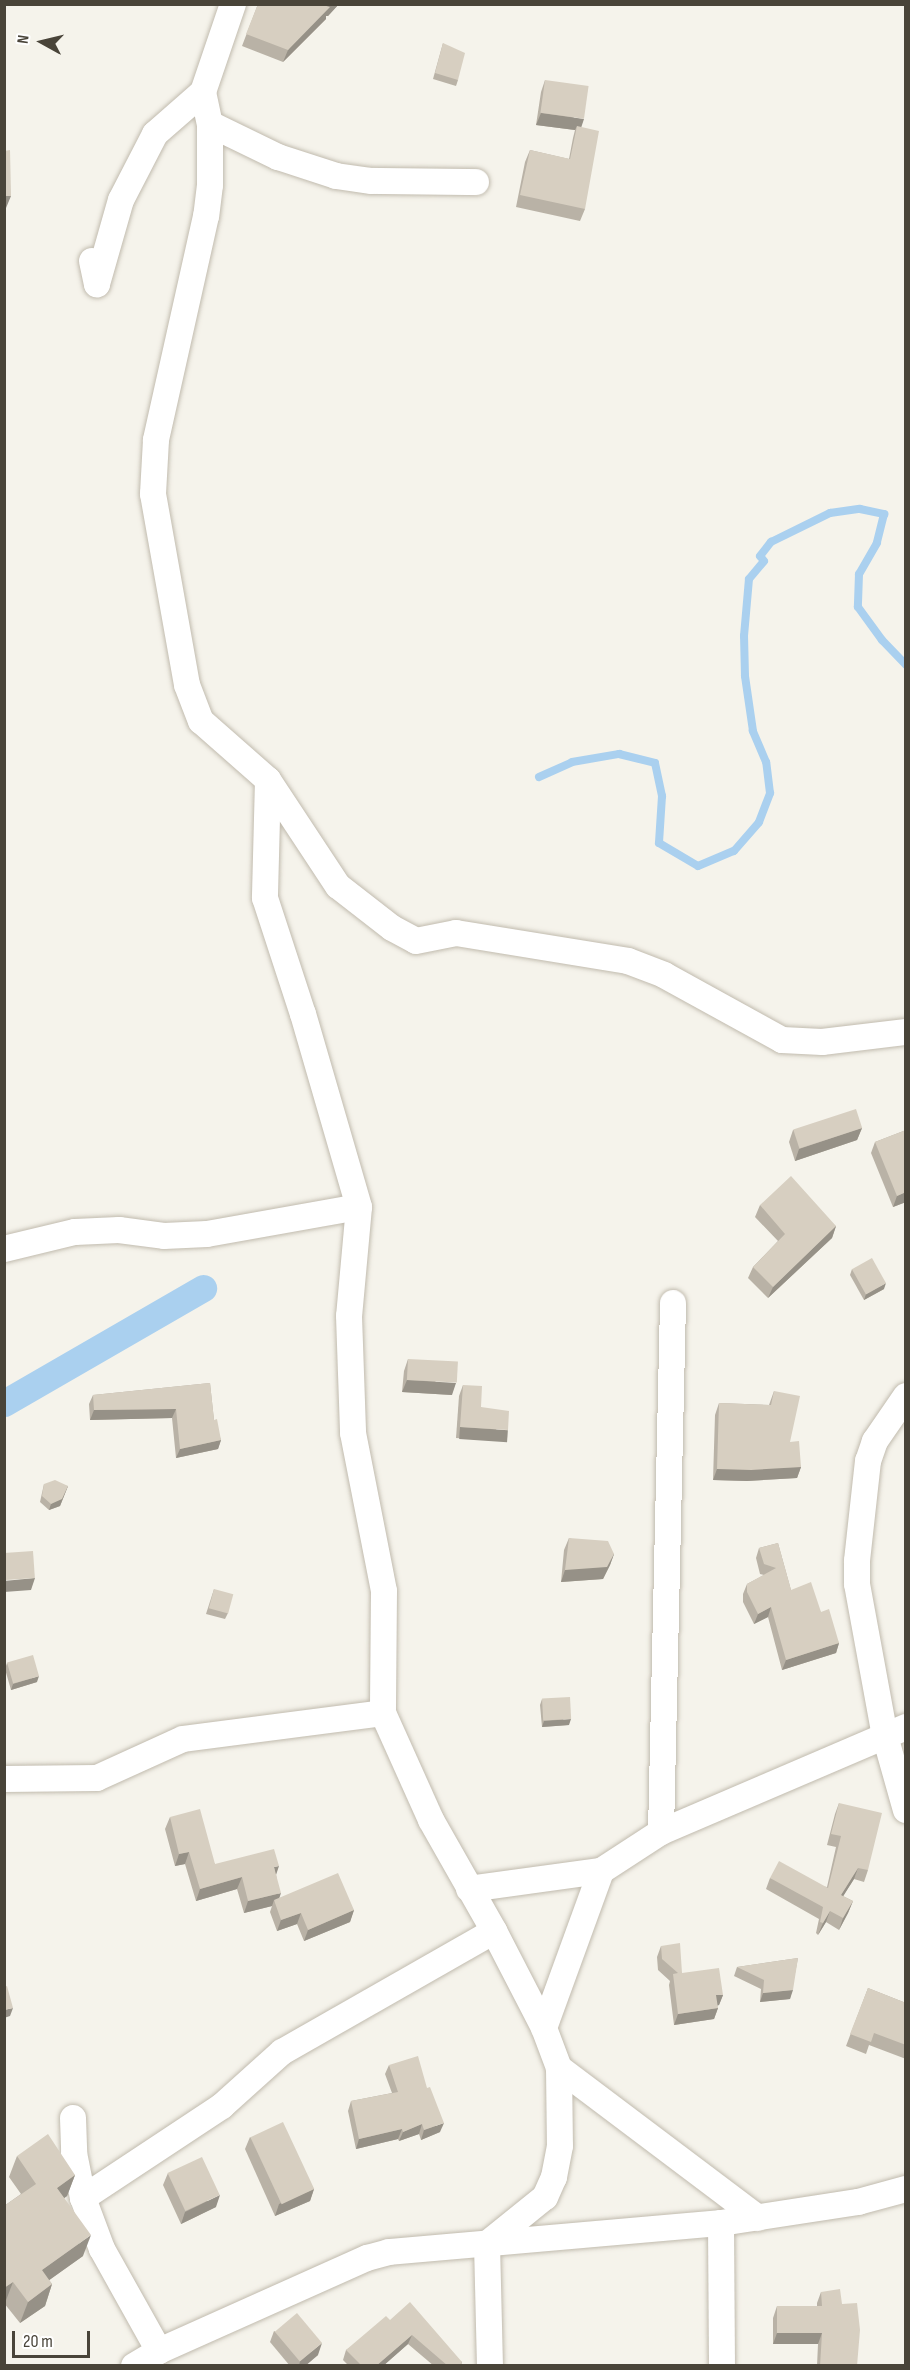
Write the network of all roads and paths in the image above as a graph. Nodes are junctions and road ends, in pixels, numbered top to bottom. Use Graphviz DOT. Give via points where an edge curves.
graph roads {
  1 [pos="233,4"];
  2 [pos="203,92"];
  3 [pos="210,124"];
  4 [pos="476,182"];
  5 [pos="92,261"];
  6 [pos="268,780"];
  7 [pos="906,1032"];
  8 [pos="360,1207"];
  9 [pos="4,1249"];
  10 [pos="672,1303"];
  11 [pos="906,1396"];
  12 [pos="383,1713"];
  13 [pos="895,1732"];
  14 [pos="4,1779"];
  15 [pos="906,1810"];
  16 [pos="661,1832"];
  17 [pos="601,1871"];
  18 [pos="469,1889"];
  19 [pos="494,1931"];
  20 [pos="544,2028"];
  21 [pos="559,2068"];
  22 [pos="74,2118"];
  23 [pos="906,2189"];
  24 [pos="84,2198"];
  25 [pos="758,2218"];
  26 [pos="721,2223"];
  27 [pos="487,2244"];
  28 [pos="159,2350"];
  29 [pos="134,2366"];
  30 [pos="490,2366"];
  31 [pos="722,2366"];
  1 -- 2 [label="street"];
  2 -- 3 [label="street"];
  2 -- 5 [label="street" via="155,134 121,200 97,284"];
  3 -- 4 [label="street" via="278,157 336,176 372,181"];
  3 -- 6 [label="street" via="206,216 156,440 153,494 190,694 201,721"];
  6 -- 7 [label="street" via="338,886 392,928 416,940 456,933 628,961 664,975 782,1040 822,1042"];
  6 -- 8 [label="street" via="265,898"];
  8 -- 9 [label="street" via="207,1234 75,1232"];
  8 -- 12 [label="street" via="349,1316 353,1433 384,1592"];
  10 -- 16 [label="street"];
  11 -- 13 [label="street" via="875,1441 868,1461 857,1561 857,1584"];
  12 -- 14 [label="street" via="183,1739 96,1778"];
  12 -- 18 [label="street" via="426,1810"];
  13 -- 15 [label="street"];
  13 -- 16 [label="street"];
  16 -- 17 [label="street"];
  17 -- 18 [label="street"];
  17 -- 20 [label="street"];
  18 -- 19 [label="street"];
  19 -- 20 [label="street"];
  19 -- 24 [label="street" via="282,2052 222,2106"];
  20 -- 21 [label="street"];
  21 -- 25 [label="street"];
  21 -- 27 [label="street" via="560,2146 554,2177 545,2197"];
  22 -- 24 [label="street" via="74,2153"];
  23 -- 25 [label="street" via="858,2202"];
  24 -- 28 [label="street" via="102,2248"];
  25 -- 26 [label="street"];
  26 -- 27 [label="street"];
  26 -- 31 [label="street"];
  27 -- 28 [label="street" via="389,2252 367,2259"];
  27 -- 30 [label="street"];
  28 -- 29 [label="street"];
}
